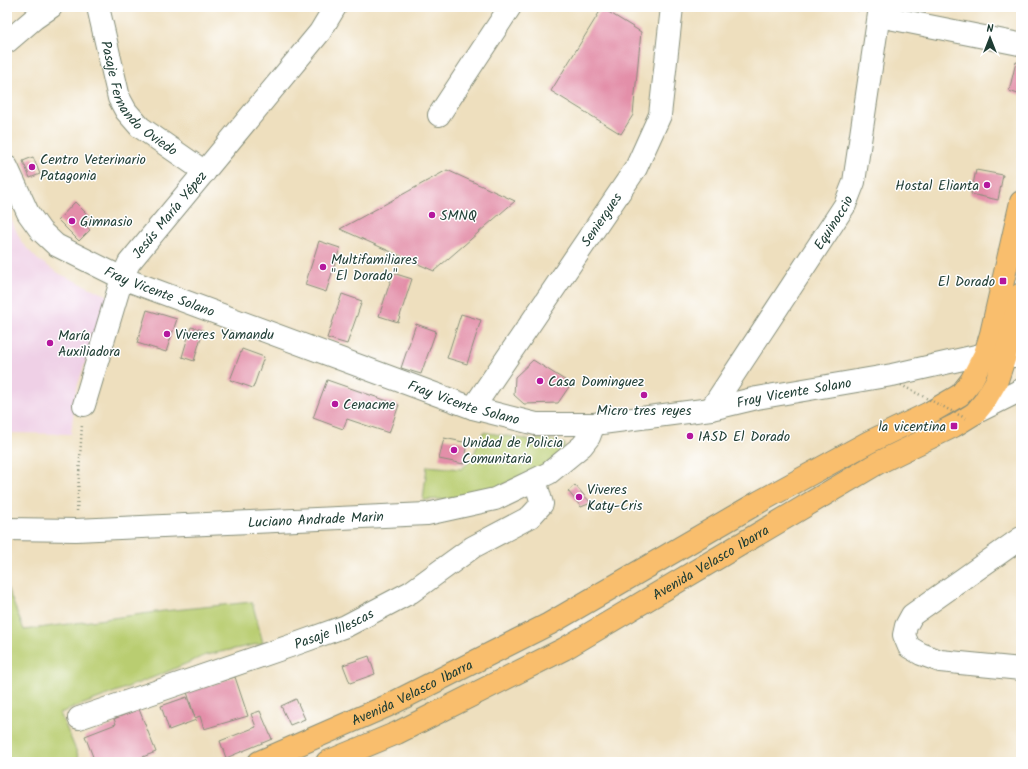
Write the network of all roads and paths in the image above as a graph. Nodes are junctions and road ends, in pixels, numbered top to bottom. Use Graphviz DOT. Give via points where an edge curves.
graph roads {
  1 [pos="51,7"];
  2 [pos="98,7"];
  3 [pos="335,7"];
  4 [pos="510,7"];
  5 [pos="672,7"];
  6 [pos="879,12"];
  7 [pos="7,42"];
  8 [pos="1019,44"];
  9 [pos="439,115"];
  10 [pos="7,167"];
  11 [pos="205,172"];
  12 [pos="1021,202"];
  13 [pos="122,278"];
  14 [pos="1021,294"];
  15 [pos="1004,355"];
  16 [pos="901,385"];
  17 [pos="1021,390"];
  18 [pos="84,405"];
  19 [pos="473,408"];
  20 [pos="712,409"];
  21 [pos="971,416"];
  22 [pos="594,424"];
  23 [pos="535,480"];
  24 [pos="7,529"];
  25 [pos="76,530"];
  26 [pos="1021,538"];
  27 [pos="1017,666"];
  28 [pos="79,718"];
  29 [pos="259,762"];
  30 [pos="327,762"];
  1 -- 7 [label="street"];
  2 -- 11 [label="street, Pasaje Fernando Oviedo" via="119,98 126,111 140,127"];
  3 -- 11 [label="street, Jesús María Yépez" via="320,32"];
  4 -- 9 [label="street"];
  5 -- 19 [label="street, Seniergues" via="660,115 639,162"];
  6 -- 8 [label="street"];
  6 -- 20 [label="street, Equinoccio" via="854,182 845,205"];
  10 -- 13 [label="street, Fray Vicente Solano" via="28,213 41,231 56,245"];
  11 -- 13 [label="street, Jesús María Yépez" via="129,263"];
  12 -- 15 [label="main road" via="991,334"];
  13 -- 18 [label="street, Jesús María Yépez"];
  13 -- 19 [label="street, Fray Vicente Solano"];
  14 -- 15 [label="main road, Avenida Velasco Ibarra"];
  15 -- 20 [label="street, Fray Vicente Solano" via="757,398"];
  15 -- 21 [label="main road, Avenida Velasco Ibarra" via="997,380 984,402"];
  15 -- 29 [label="main road, Avenida Velasco Ibarra" via="971,381 960,395 766,498 549,624 387,706"];
  16 -- 21 [label="path, bridge"];
  17 -- 21 [label="street"];
  18 -- 25 [label="path"];
  19 -- 22 [label="street, Fray Vicente Solano" via="536,424"];
  20 -- 22 [label="street, Fray Vicente Solano"];
  21 -- 30 [label="main road, Avenida Velasco Ibarra" via="878,463 564,649 397,733"];
  22 -- 23 [label="street, Luciano Andrade Marin" via="582,446 549,473"];
  23 -- 25 [label="street, Luciano Andrade Marin" via="495,498 427,514"];
  23 -- 28 [label="street, Pasaje Illescas" via="542,504 530,517 473,547 411,592 346,626"];
  24 -- 25 [label="street, Luciano Andrade Marin"];
  26 -- 27 [label="street" via="912,615 904,635 909,646 940,661"];
}
